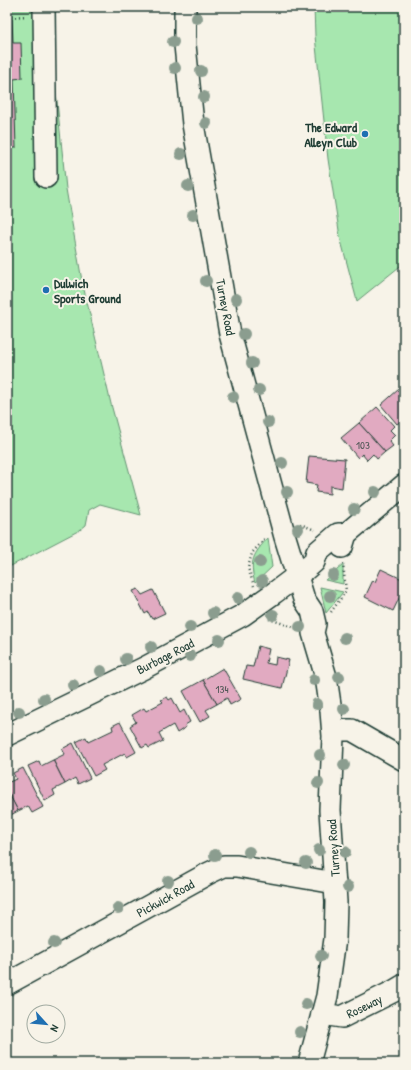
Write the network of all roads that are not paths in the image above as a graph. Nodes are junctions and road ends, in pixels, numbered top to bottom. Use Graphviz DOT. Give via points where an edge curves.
graph roads {
  1 [pos="44,7"];
  2 [pos="185,7"];
  3 [pos="46,178"];
  4 [pos="404,485"];
  5 [pos="297,576"];
  6 [pos="333,730"];
  7 [pos="7,735"];
  8 [pos="404,760"];
  9 [pos="335,883"];
  10 [pos="7,984"];
  11 [pos="404,984"];
  12 [pos="322,1014"];
  13 [pos="309,1063"];
  1 -- 3 [label="street"];
  2 -- 5 [label="street, Turney Road" via="185,45 193,124 230,334"];
  4 -- 5 [label="street, Burbage Road" via="346,534 342,546 324,562 314,562"];
  5 -- 6 [label="street, Turney Road" via="304,599 300,616 326,676"];
  5 -- 7 [label="street, Burbage Road" via="243,615 185,647"];
  6 -- 8 [label="street" via="352,730"];
  6 -- 9 [label="street, Turney Road" via="330,810"];
  9 -- 10 [label="street, Pickwick Road" via="246,867 224,866"];
  9 -- 12 [label="street, Turney Road" via="334,944 331,974"];
  11 -- 12 [label="street, Roseway" via="342,1017"];
  12 -- 13 [label="street, Turney Road"];
}
